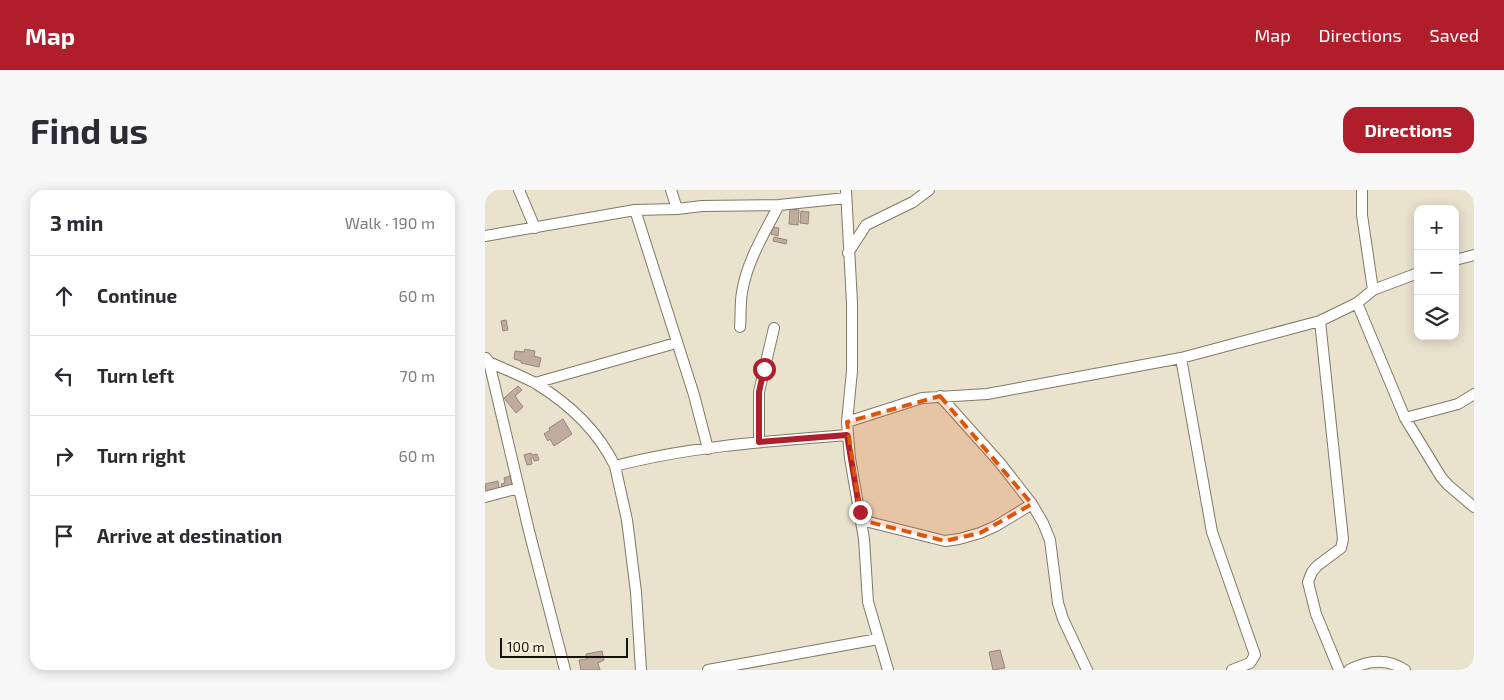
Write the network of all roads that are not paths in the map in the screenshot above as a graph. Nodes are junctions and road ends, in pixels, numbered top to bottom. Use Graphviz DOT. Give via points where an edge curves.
graph roads {
  1 [pos="519,190"];
  2 [pos="671,190"];
  3 [pos="929,190"];
  4 [pos="1362,190"];
  5 [pos="846,194"];
  6 [pos="779,205"];
  7 [pos="677,209"];
  8 [pos="635,210"];
  9 [pos="846,222"];
  10 [pos="867,225"];
  11 [pos="535,228"];
  12 [pos="485,236"];
  13 [pos="848,253"];
  14 [pos="1474,255"];
  15 [pos="1459,259"];
  16 [pos="1414,275"];
  17 [pos="1373,290"];
  18 [pos="1357,303"];
  19 [pos="1320,320"];
  20 [pos="740,327"];
  21 [pos="773,328"];
  22 [pos="676,343"];
  23 [pos="1181,358"];
  24 [pos="487,359"];
  25 [pos="535,383"];
  26 [pos="1474,394"];
  27 [pos="940,396"];
  28 [pos="1405,418"];
  29 [pos="847,422"];
  30 [pos="847,435"];
  31 [pos="759,442"];
  32 [pos="708,449"];
  33 [pos="615,466"];
  34 [pos="519,488"];
  35 [pos="485,497"];
  36 [pos="1032,504"];
  37 [pos="1474,507"];
  38 [pos="861,520"];
  39 [pos="878,639"];
  40 [pos="565,670"];
  41 [pos="641,670"];
  42 [pos="708,670"];
  43 [pos="887,670"];
  44 [pos="1087,670"];
  45 [pos="1232,670"];
  46 [pos="1339,670"];
  47 [pos="1349,670"];
  48 [pos="1405,670"];
  1 -- 11 [label="street"];
  2 -- 7 [label="street"];
  3 -- 10 [label="street" via="913,202"];
  4 -- 17 [label="street" via="1363,226"];
  5 -- 6 [label="street"];
  5 -- 9 [label="street"];
  6 -- 7 [label="street"];
  6 -- 20 [label="street" via="756,248 742,292"];
  7 -- 8 [label="street"];
  8 -- 11 [label="street"];
  8 -- 22 [label="street"];
  9 -- 10 [label="street"];
  9 -- 13 [label="street"];
  10 -- 13 [label="street"];
  11 -- 12 [label="street"];
  13 -- 29 [label="street" via="852,371"];
  14 -- 15 [label="street"];
  16 -- 17 [label="street"];
  17 -- 18 [label="street"];
  18 -- 19 [label="street"];
  18 -- 28 [label="street"];
  19 -- 23 [label="street"];
  19 -- 46 [label="street" via="1343,539 1341,548 1317,566 1309,582 1316,614"];
  21 -- 31 [label="street" via="760,381"];
  22 -- 25 [label="street"];
  22 -- 32 [label="street"];
  23 -- 27 [label="street" via="987,394"];
  23 -- 45 [label="street" via="1212,532 1255,655 1250,663"];
  24 -- 25 [label="street"];
  24 -- 34 [label="street"];
  25 -- 33 [label="street" via="569,406 608,451"];
  26 -- 28 [label="street" via="1458,404"];
  27 -- 29 [label="street" via="922,398"];
  27 -- 36 [label="street"];
  28 -- 37 [label="street" via="1441,477"];
  29 -- 30 [label="street"];
  30 -- 31 [label="street"];
  30 -- 38 [label="street"];
  31 -- 32 [label="street"];
  32 -- 33 [label="street"];
  33 -- 41 [label="street" via="627,520"];
  34 -- 35 [label="street"];
  34 -- 40 [label="street"];
  36 -- 38 [label="street" via="996,526 945,541"];
  36 -- 44 [label="street" via="1050,540 1063,619"];
  38 -- 39 [label="street" via="868,602"];
  39 -- 42 [label="street"];
  39 -- 43 [label="street"];
  47 -- 48 [label="street" via="1371,662 1387,662"];
}
